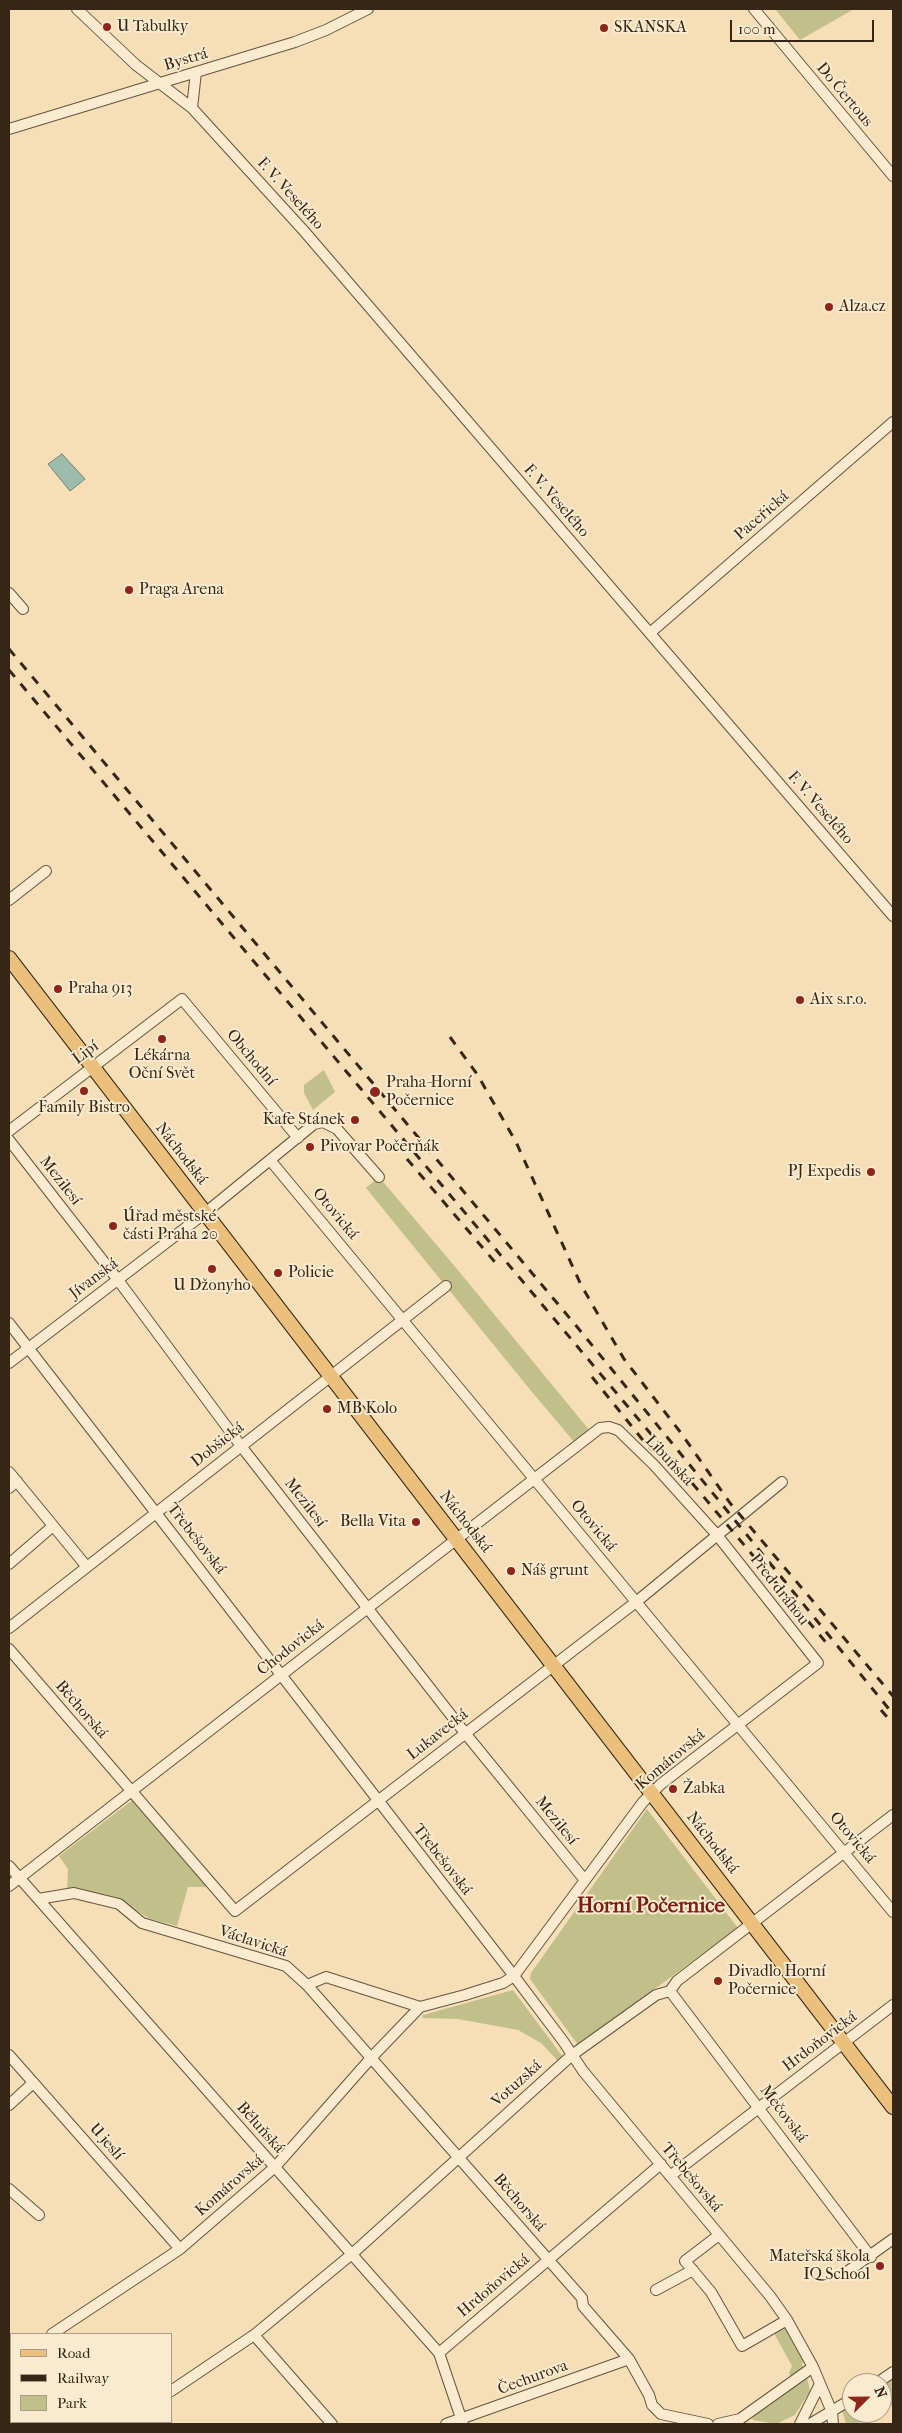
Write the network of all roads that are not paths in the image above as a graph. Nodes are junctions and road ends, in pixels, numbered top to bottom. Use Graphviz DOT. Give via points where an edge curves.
graph roads {
  1 [pos="77,9"];
  2 [pos="368,9"];
  3 [pos="754,9"];
  4 [pos="196,72"];
  5 [pos="159,84"];
  6 [pos="192,108"];
  7 [pos="9,129"];
  8 [pos="893,176"];
  9 [pos="893,422"];
  10 [pos="9,593"];
  11 [pos="23,609"];
  12 [pos="650,633"];
  13 [pos="46,871"];
  14 [pos="9,900"];
  15 [pos="893,916"];
  16 [pos="9,958"];
  17 [pos="182,998"];
  18 [pos="92,1067"];
  19 [pos="9,1131"];
  20 [pos="298,1138"];
  21 [pos="9,1140"];
  22 [pos="270,1160"];
  23 [pos="379,1177"];
  24 [pos="205,1213"];
  25 [pos="118,1280"];
  26 [pos="446,1286"];
  27 [pos="403,1320"];
  28 [pos="9,1323"];
  29 [pos="28,1348"];
  30 [pos="9,1363"];
  31 [pos="331,1376"];
  32 [pos="592,1435"];
  33 [pos="241,1446"];
  34 [pos="9,1472"];
  35 [pos="535,1480"];
  36 [pos="782,1482"];
  37 [pos="13,1485"];
  38 [pos="157,1512"];
  39 [pos="54,1526"];
  40 [pos="717,1536"];
  41 [pos="456,1539"];
  42 [pos="9,1564"];
  43 [pos="87,1567"];
  44 [pos="636,1602"];
  45 [pos="368,1608"];
  46 [pos="9,1628"];
  47 [pos="9,1650"];
  48 [pos="818,1664"];
  49 [pos="553,1665"];
  50 [pos="281,1675"];
  51 [pos="738,1724"];
  52 [pos="465,1733"];
  53 [pos="131,1791"];
  54 [pos="652,1793"];
  55 [pos="377,1800"];
  56 [pos="893,1815"];
  57 [pos="844,1853"];
  58 [pos="9,1866"];
  59 [pos="19,1878"];
  60 [pos="584,1879"];
  61 [pos="9,1886"];
  62 [pos="38,1900"];
  63 [pos="893,1912"];
  64 [pos="752,1923"];
  65 [pos="514,1976"];
  66 [pos="307,1985"];
  67 [pos="670,1991"];
  68 [pos="893,2005"];
  69 [pos="420,2007"];
  70 [pos="844,2043"];
  71 [pos="9,2055"];
  72 [pos="572,2055"];
  73 [pos="371,2058"];
  74 [pos="34,2083"];
  75 [pos="9,2105"];
  76 [pos="759,2107"];
  77 [pos="893,2107"];
  78 [pos="459,2158"];
  79 [pos="660,2164"];
  80 [pos="275,2167"];
  81 [pos="670,2176"];
  82 [pos="9,2189"];
  83 [pos="39,2215"];
  84 [pos="719,2235"];
  85 [pos="893,2239"];
  86 [pos="180,2249"];
  87 [pos="352,2254"];
  88 [pos="871,2257"];
  89 [pos="548,2260"];
  90 [pos="693,2270"];
  91 [pos="844,2274"];
  92 [pos="656,2290"];
  93 [pos="788,2320"];
  94 [pos="54,2333"];
  95 [pos="254,2335"];
  96 [pos="439,2353"];
  97 [pos="629,2359"];
  98 [pos="813,2367"];
  99 [pos="820,2384"];
  100 [pos="172,2390"];
  101 [pos="842,2406"];
  102 [pos="832,2412"];
  103 [pos="463,2422"];
  104 [pos="332,2424"];
  105 [pos="446,2424"];
  106 [pos="708,2424"];
  107 [pos="718,2424"];
  108 [pos="800,2424"];
  109 [pos="810,2424"];
  110 [pos="833,2424"];
  1 -- 5 [label="street"];
  2 -- 4 [label="street, Bystrá" via="295,42"];
  3 -- 8 [label="street, Do Čertous"];
  4 -- 5 [label="street, Bystrá"];
  4 -- 6 [label="street"];
  5 -- 6 [label="street, F. V. Veselého"];
  5 -- 7 [label="street, Bystrá"];
  6 -- 12 [label="street, F. V. Veselého" via="304,231"];
  9 -- 12 [label="street, Paceřická"];
  10 -- 11 [label="street"];
  12 -- 15 [label="street, F. V. Veselého"];
  13 -- 14 [label="street"];
  16 -- 18 [label="main road, Náchodská"];
  17 -- 18 [label="street, Lipí"];
  17 -- 20 [label="street, Obchodní"];
  18 -- 19 [label="street, Lipí"];
  18 -- 24 [label="main road, Náchodská"];
  20 -- 22 [label="street, Jívanská"];
  20 -- 23 [label="street, Jívanská" via="314,1124 323,1122 337,1129"];
  21 -- 25 [label="street, Mezilesí"];
  22 -- 24 [label="street, Jívanská"];
  22 -- 27 [label="street, Otovická"];
  24 -- 25 [label="street, Jívanská"];
  24 -- 31 [label="main road, Náchodská"];
  25 -- 29 [label="street, Jívanská"];
  25 -- 33 [label="street, Mezilesí"];
  26 -- 27 [label="street, Dobšická"];
  27 -- 31 [label="street, Dobšická"];
  27 -- 35 [label="street, Otovická"];
  28 -- 29 [label="street, Třebešovská"];
  29 -- 30 [label="street, Jívanská"];
  29 -- 38 [label="street, Třebešovská"];
  31 -- 33 [label="street, Dobšická"];
  31 -- 41 [label="main road, Náchodská"];
  32 -- 35 [label="street, Chodovická"];
  32 -- 40 [label="street, Libuňská" via="600,1428 618,1430"];
  33 -- 38 [label="street, Dobšická"];
  33 -- 45 [label="street, Mezilesí"];
  34 -- 37 [label="street"];
  35 -- 41 [label="street, Chodovická"];
  35 -- 44 [label="street, Otovická"];
  36 -- 40 [label="street, Lukavecká"];
  37 -- 39 [label="street"];
  38 -- 43 [label="street, Dobšická"];
  38 -- 50 [label="street, Třebešovská"];
  39 -- 42 [label="street"];
  39 -- 43 [label="street"];
  40 -- 44 [label="street, Lukavecká"];
  40 -- 48 [label="street, Před dráhou"];
  41 -- 45 [label="street, Chodovická"];
  41 -- 49 [label="main road, Náchodská"];
  43 -- 46 [label="street, Dobšická"];
  44 -- 49 [label="street, Lukavecká"];
  44 -- 51 [label="street, Otovická"];
  45 -- 50 [label="street, Chodovická"];
  45 -- 52 [label="street, Mezilesí"];
  47 -- 53 [label="street, Běchorská"];
  48 -- 51 [label="street, Komárovská"];
  49 -- 52 [label="street, Lukavecká"];
  49 -- 54 [label="main road, Náchodská"];
  50 -- 53 [label="street, Chodovická"];
  50 -- 55 [label="street, Třebešovská"];
  51 -- 54 [label="street, Komárovská"];
  51 -- 57 [label="street, Otovická"];
  52 -- 55 [label="street, Lukavecká"];
  52 -- 60 [label="street, Mezilesí"];
  53 -- 55 [label="street, Lukavecká" via="235,1911"];
  53 -- 59 [label="street, Chodovická"];
  54 -- 60 [label="street, Komárovská"];
  54 -- 64 [label="main road, Náchodská"];
  55 -- 65 [label="street, Třebešovská"];
  56 -- 57 [label="street, Votuzská"];
  57 -- 63 [label="street, Otovická"];
  57 -- 64 [label="street, Votuzská"];
  58 -- 59 [label="street, Běluňská"];
  59 -- 61 [label="street, Chodovická"];
  59 -- 62 [label="street, Běluňská"];
  60 -- 65 [label="street, Komárovská"];
  62 -- 66 [label="street, Václavická" via="74,1892 119,1904 142,1923 286,1966"];
  62 -- 80 [label="street, Běluňská"];
  64 -- 67 [label="street, Votuzská" via="677,1981"];
  64 -- 70 [label="main road, Náchodská"];
  65 -- 69 [label="street" via="503,1983"];
  65 -- 72 [label="street, Třebešovská"];
  66 -- 69 [label="street" via="326,1977"];
  66 -- 73 [label="street, Běchorská"];
  67 -- 72 [label="street, Votuzská" via="656,1995"];
  67 -- 76 [label="street, Mečovská"];
  68 -- 70 [label="street, Hrdoňovická"];
  69 -- 73 [label="street, Komárovská"];
  70 -- 76 [label="street, Hrdoňovická"];
  70 -- 77 [label="main road, Náchodská"];
  71 -- 74 [label="street, U jeslí"];
  72 -- 78 [label="street, Votuzská"];
  72 -- 79 [label="street, Třebešovská"];
  73 -- 78 [label="street, Běchorská"];
  73 -- 80 [label="street, Komárovská"];
  74 -- 75 [label="street"];
  74 -- 86 [label="street, U jeslí"];
  76 -- 81 [label="street, Hrdoňovická"];
  76 -- 88 [label="street, Mečovská"];
  78 -- 87 [label="street, Votuzská"];
  78 -- 89 [label="street, Běchorská"];
  79 -- 81 [label="street, Třebešovská"];
  79 -- 89 [label="street, Hrdoňovická"];
  80 -- 86 [label="street, Komárovská"];
  80 -- 87 [label="street, Běluňská"];
  81 -- 84 [label="street, Třebešovská"];
  82 -- 83 [label="street"];
  84 -- 90 [label="street" via="685,2261"];
  84 -- 93 [label="street, Třebešovská"];
  85 -- 88 [label="street"];
  86 -- 94 [label="street, Komárovská"];
  87 -- 95 [label="street, Votuzská"];
  87 -- 96 [label="street, Běluňská"];
  88 -- 91 [label="street"];
  89 -- 96 [label="street, Hrdoňovická"];
  89 -- 97 [label="street, Běchorská"];
  90 -- 92 [label="street"];
  90 -- 93 [label="street" via="711,2292 742,2346"];
  93 -- 98 [label="street, Třebešovská"];
  95 -- 100 [label="street, Votuzská"];
  95 -- 104 [label="street"];
  96 -- 103 [label="street, Běluňská"];
  97 -- 103 [label="street, Čechurova"];
  97 -- 106 [label="street, Běchorská" via="652,2405 661,2414"];
  98 -- 99 [label="street, Třebešovská"];
  98 -- 107 [label="street" via="740,2418"];
  99 -- 102 [label="street, Třebešovská"];
  99 -- 108 [label="street"];
  101 -- 102 [label="street"];
  102 -- 109 [label="street"];
  102 -- 110 [label="street, Třebešovská"];
  103 -- 105 [label="street, Čechurova"];
}
